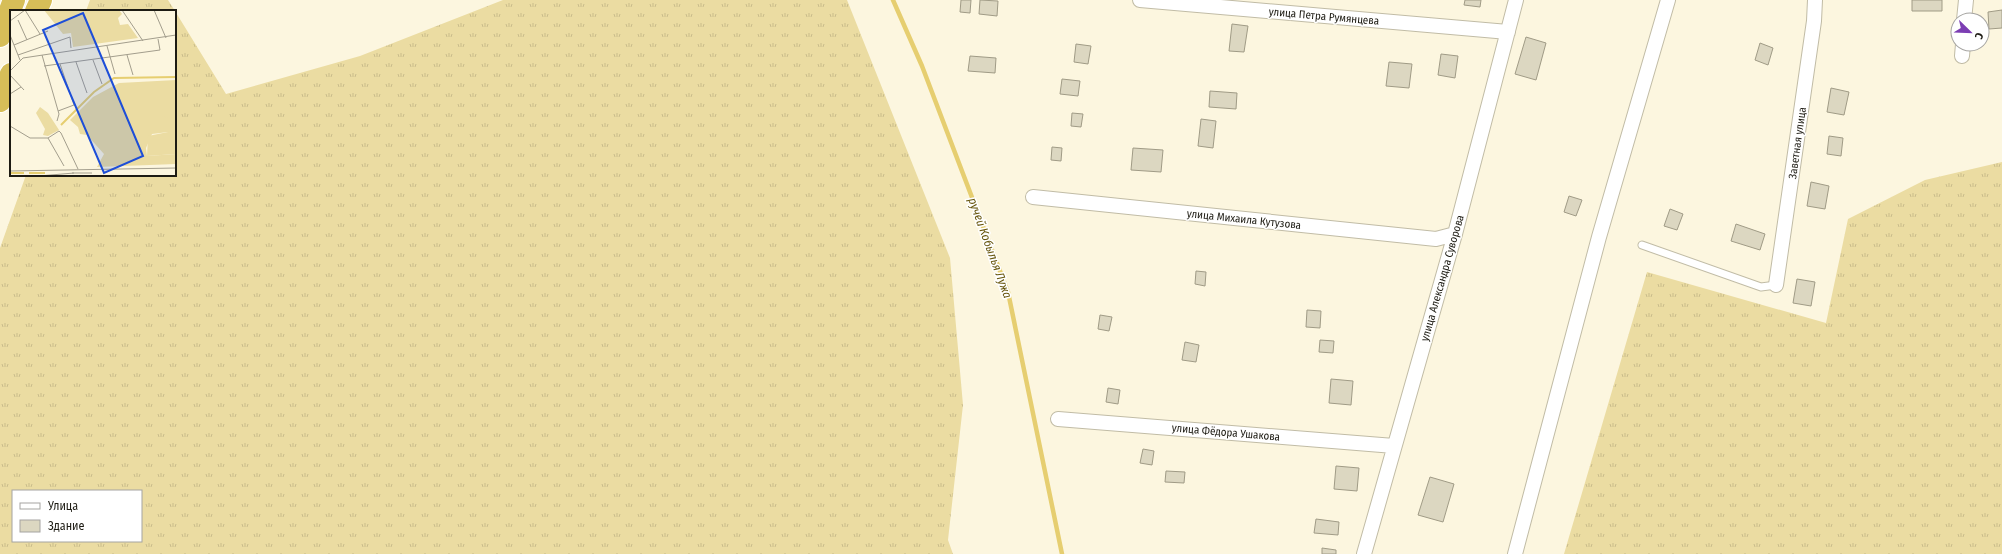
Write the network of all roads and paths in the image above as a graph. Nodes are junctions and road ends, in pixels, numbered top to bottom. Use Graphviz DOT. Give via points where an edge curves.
graph roads {
  1 [pos="41,0"];
  2 [pos="1140,0"];
  3 [pos="1516,0"];
  4 [pos="1668,0"];
  5 [pos="1815,0"];
  6 [pos="1966,0"];
  7 [pos="36,10"];
  8 [pos="1965,12"];
  9 [pos="1508,32"];
  10 [pos="10,77"];
  11 [pos="0,102"];
  12 [pos="1033,197"];
  13 [pos="1455,234"];
  14 [pos="1642,245"];
  15 [pos="1776,286"];
  16 [pos="1058,418"];
  17 [pos="1394,446"];
  18 [pos="1364,554"];
  19 [pos="1515,554"];
  1 -- 7 [label="highway"];
  2 -- 9 [label="street, улица Петра Румянцева"];
  3 -- 9 [label="street, улица Александра Суворова"];
  4 -- 19 [label="street" via="1599,237"];
  5 -- 15 [label="street, Заветная улица"];
  6 -- 8 [label="street"];
  9 -- 13 [label="street, улица Александра Суворова"];
  10 -- 11 [label="highway"];
  12 -- 13 [label="street, улица Михаила Кутузова" via="1436,239"];
  13 -- 17 [label="street, улица Александра Суворова"];
  14 -- 15 [label="lane" via="1762,287"];
  16 -- 17 [label="street, улица Фёдора Ушакова"];
  17 -- 18 [label="street, улица Александра Суворова"];
}
